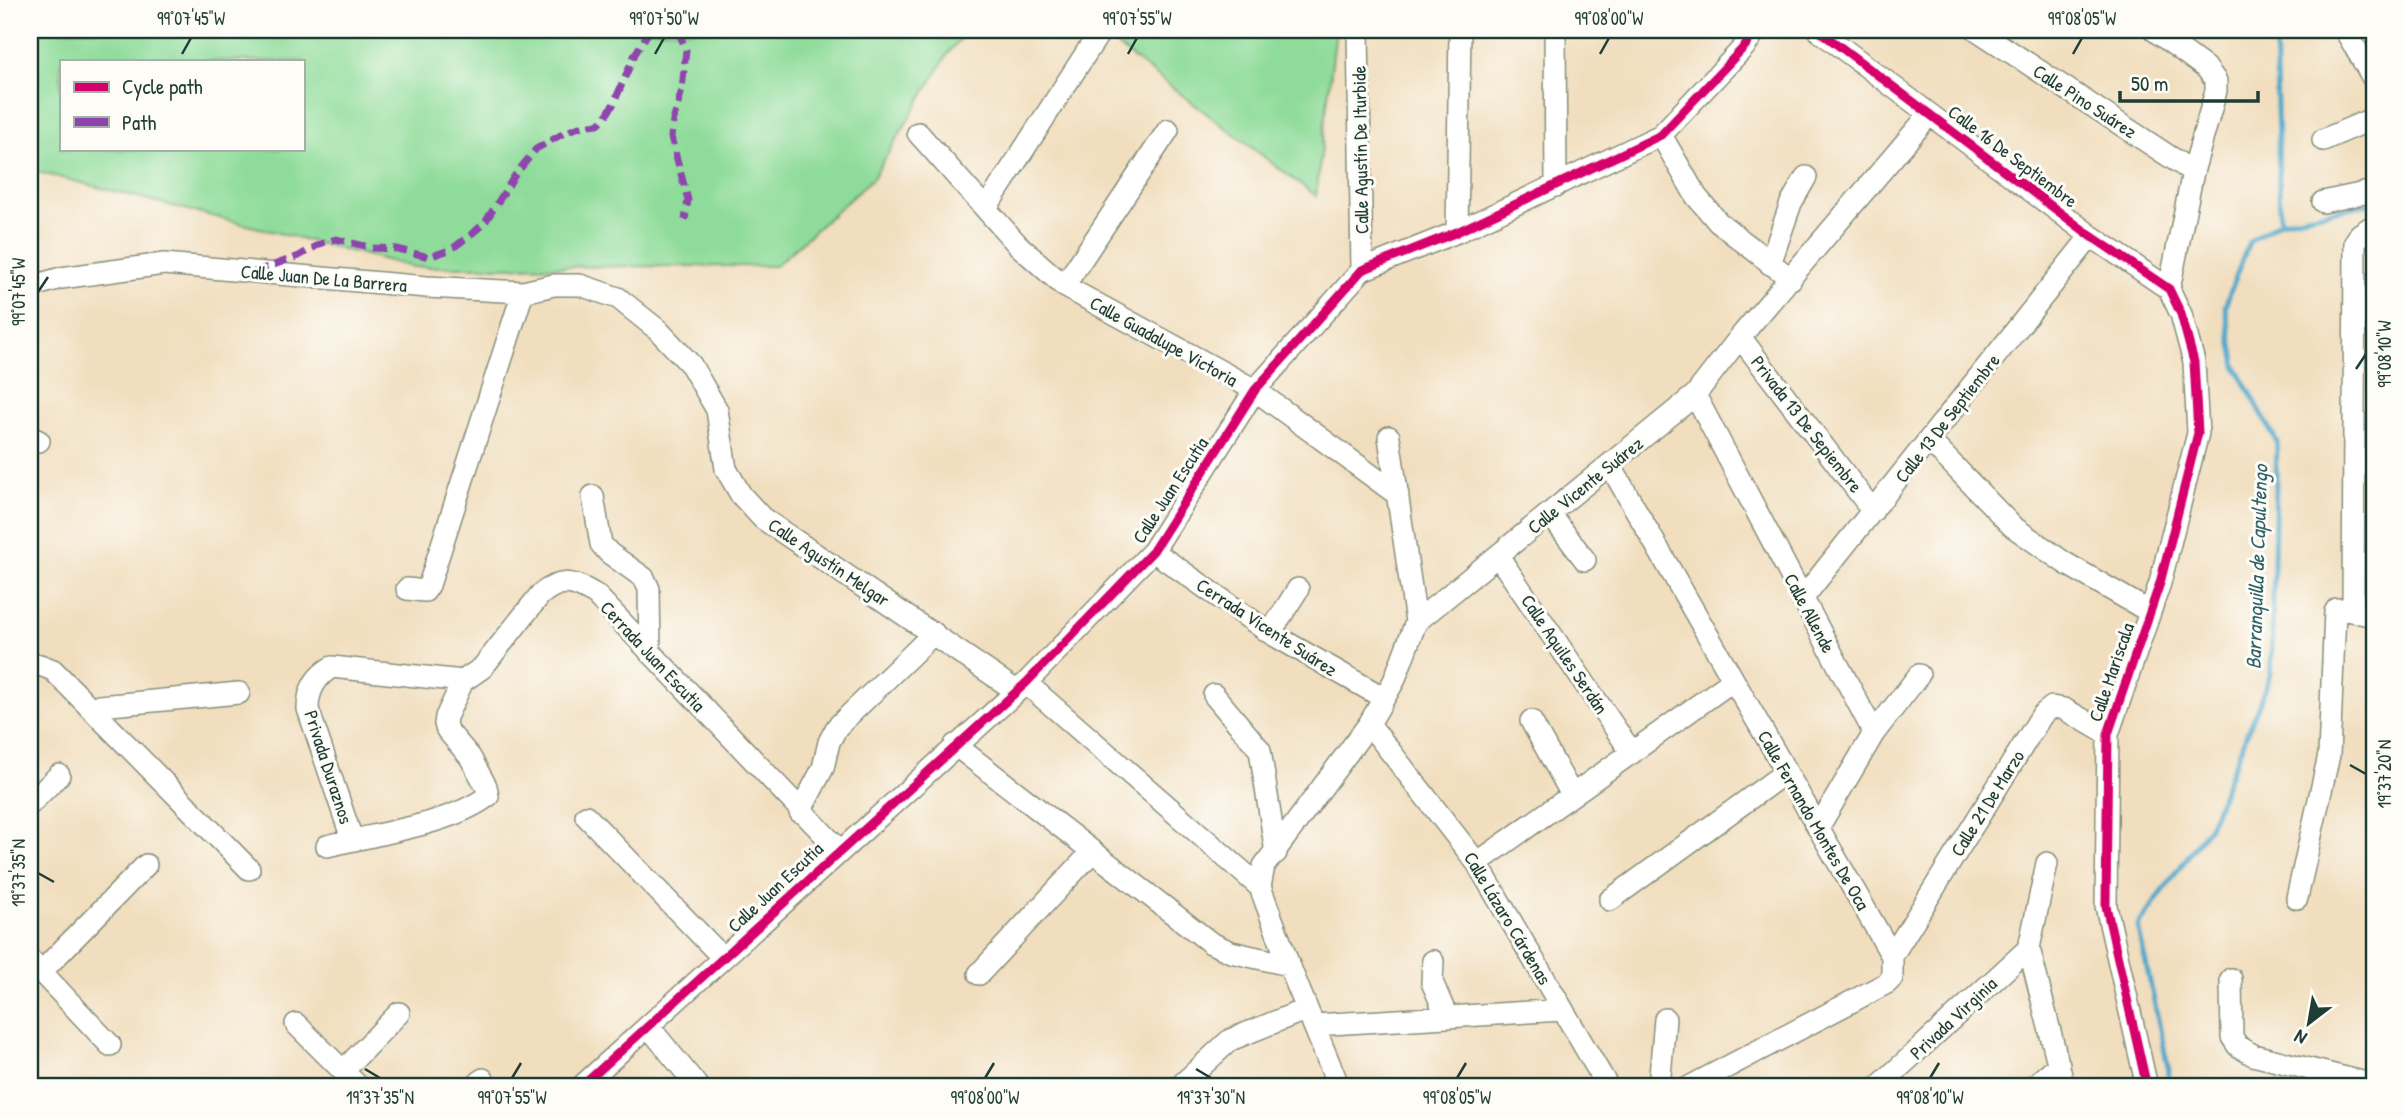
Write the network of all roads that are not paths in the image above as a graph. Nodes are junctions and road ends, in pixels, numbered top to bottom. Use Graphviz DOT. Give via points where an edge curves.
graph roads {
  1 [pos="1101,30"];
  2 [pos="1359,30"];
  3 [pos="1460,30"];
  4 [pos="1555,30"];
  5 [pos="1756,30"];
  6 [pos="1818,30"];
  7 [pos="1977,30"];
  8 [pos="2154,30"];
  9 [pos="2345,30"];
  10 [pos="2374,80"];
  11 [pos="1929,115"];
  12 [pos="2374,118"];
  13 [pos="1168,130"];
  14 [pos="918,133"];
  15 [pos="1661,135"];
  16 [pos="2323,140"];
  17 [pos="2193,172"];
  18 [pos="1806,177"];
  19 [pos="1556,186"];
  20 [pos="2374,191"];
  21 [pos="2323,202"];
  22 [pos="986,208"];
  23 [pos="2367,229"];
  24 [pos="1457,232"];
  25 [pos="2091,236"];
  26 [pos="1770,264"];
  27 [pos="1362,270"];
  28 [pos="1791,279"];
  29 [pos="1064,286"];
  30 [pos="30,287"];
  31 [pos="2169,289"];
  32 [pos="523,292"];
  33 [pos="618,298"];
  34 [pos="1740,337"];
  35 [pos="1255,390"];
  36 [pos="1695,395"];
  37 [pos="1389,437"];
  38 [pos="1929,440"];
  39 [pos="1610,465"];
  40 [pos="1398,495"];
  41 [pos="593,496"];
  42 [pos="1873,511"];
  43 [pos="1550,514"];
  44 [pos="1153,551"];
  45 [pos="1498,556"];
  46 [pos="1585,560"];
  47 [pos="407,589"];
  48 [pos="1298,589"];
  49 [pos="1802,599"];
  50 [pos="2150,612"];
  51 [pos="2355,612"];
  52 [pos="1416,622"];
  53 [pos="934,633"];
  54 [pos="1270,633"];
  55 [pos="650,653"];
  56 [pos="35,665"];
  57 [pos="1919,675"];
  58 [pos="463,681"];
  59 [pos="1732,681"];
  60 [pos="1020,686"];
  61 [pos="239,693"];
  62 [pos="1214,695"];
  63 [pos="1384,698"];
  64 [pos="89,706"];
  65 [pos="1531,721"];
  66 [pos="1369,724"];
  67 [pos="1874,733"];
  68 [pos="2108,734"];
  69 [pos="956,745"];
  70 [pos="1632,752"];
  71 [pos="1786,772"];
  72 [pos="59,775"];
  73 [pos="1572,795"];
  74 [pos="30,804"];
  75 [pos="800,812"];
  76 [pos="586,816"];
  77 [pos="1818,828"];
  78 [pos="352,839"];
  79 [pos="327,846"];
  80 [pos="840,851"];
  81 [pos="1092,852"];
  82 [pos="1270,859"];
  83 [pos="1477,863"];
  84 [pos="2047,863"];
  85 [pos="146,865"];
  86 [pos="248,869"];
  87 [pos="1260,887"];
  88 [pos="2297,898"];
  89 [pos="1610,900"];
  90 [pos="2029,948"];
  91 [pos="1892,956"];
  92 [pos="723,958"];
  93 [pos="1433,961"];
  94 [pos="1289,965"];
  95 [pos="35,966"];
  96 [pos="979,974"];
  97 [pos="2231,979"];
  98 [pos="1563,1010"];
  99 [pos="399,1013"];
  100 [pos="1311,1017"];
  101 [pos="1447,1017"];
  102 [pos="1665,1019"];
  103 [pos="296,1024"];
  104 [pos="649,1027"];
  105 [pos="110,1045"];
  106 [pos="2059,1064"];
  107 [pos="343,1071"];
  108 [pos="2374,1085"];
  109 [pos="1335,1086"];
  110 [pos="359,1087"];
  111 [pos="581,1087"];
  112 [pos="698,1087"];
  113 [pos="1179,1087"];
  114 [pos="1608,1087"];
  115 [pos="1660,1087"];
  116 [pos="1689,1087"];
  117 [pos="1878,1087"];
  118 [pos="2033,1087"];
  119 [pos="2064,1087"];
  120 [pos="2147,1087"];
  1 -- 22 [label="street"];
  2 -- 27 [label="street, Calle Agustín De Iturbide"];
  3 -- 24 [label="street"];
  4 -- 19 [label="street"];
  5 -- 15 [label="street, Calle Juan Escutia"];
  6 -- 11 [label="street, Calle 16 De Septiembre"];
  7 -- 17 [label="street, Calle Pino Suárez"];
  8 -- 17 [label="street" via="2207,69 2216,81"];
  9 -- 10 [label="street"];
  11 -- 25 [label="street, Calle 16 De Septiembre"];
  11 -- 28 [label="street, Calle Vicente Suárez"];
  12 -- 16 [label="street"];
  13 -- 29 [label="street"];
  14 -- 22 [label="street, Calle Guadalupe Victoria"];
  15 -- 19 [label="street, Calle Juan Escutia"];
  15 -- 26 [label="street" via="1711,214"];
  17 -- 31 [label="street"];
  18 -- 26 [label="street" via="1791,203"];
  19 -- 24 [label="street, Calle Juan Escutia"];
  20 -- 21 [label="street"];
  22 -- 29 [label="street, Calle Guadalupe Victoria" via="1018,245"];
  23 -- 51 [label="street" via="2355,242"];
  24 -- 27 [label="street, Calle Juan Escutia"];
  25 -- 31 [label="street, Calle 16 De Septiembre"];
  25 -- 38 [label="street, Calle 13 De Septiembre"];
  26 -- 28 [label="street"];
  27 -- 35 [label="street, Calle Juan Escutia"];
  28 -- 34 [label="street, Calle Vicente Suárez"];
  29 -- 35 [label="street, Calle Guadalupe Victoria"];
  30 -- 32 [label="street, Calle Juan De La Barrera" via="61,278 164,264"];
  31 -- 50 [label="street, Calle Mariscala" via="2194,362 2198,433"];
  32 -- 33 [label="street, Calle Juan De La Barrera" via="580,285"];
  32 -- 47 [label="street" via="429,585 425,591"];
  33 -- 53 [label="street, Calle Agustín Melgar" via="691,365 717,410 726,469 762,518"];
  34 -- 36 [label="street, Calle Vicente Suárez"];
  34 -- 42 [label="street, Privada 13 De Sepiembre"];
  35 -- 40 [label="street, Calle Guadalupe Victoria"];
  35 -- 44 [label="street, Calle Juan Escutia"];
  36 -- 39 [label="street, Calle Vicente Suárez"];
  36 -- 49 [label="street, Calle Allende"];
  37 -- 40 [label="street"];
  38 -- 42 [label="street, Calle 13 De Septiembre"];
  38 -- 50 [label="street" via="2012,526"];
  39 -- 43 [label="street, Calle Vicente Suárez"];
  39 -- 59 [label="street, Calle Fernando Montes De Oca"];
  40 -- 52 [label="street"];
  41 -- 55 [label="street" via="601,544 643,578 649,589"];
  42 -- 49 [label="street, Calle 13 De Septiembre"];
  43 -- 45 [label="street, Calle Vicente Suárez"];
  43 -- 46 [label="street"];
  44 -- 54 [label="street, Cerrada Vicente Suárez"];
  44 -- 60 [label="street, Calle Juan Escutia"];
  45 -- 52 [label="street, Calle Vicente Suárez"];
  45 -- 70 [label="street, Calle Aquiles Serdán"];
  48 -- 54 [label="street"];
  49 -- 67 [label="street, Calle Allende"];
  50 -- 68 [label="street, Calle Mariscala"];
  51 -- 88 [label="street"];
  52 -- 63 [label="street"];
  53 -- 60 [label="street, Calle Agustín Melgar"];
  53 -- 75 [label="street" via="837,727 823,768"];
  54 -- 63 [label="street, Cerrada Vicente Suárez"];
  55 -- 58 [label="street, Cerrada Juan Escutia" via="596,595 566,582 540,595 482,668"];
  55 -- 75 [label="street, Cerrada Juan Escutia"];
  56 -- 64 [label="street" via="52,670"];
  57 -- 67 [label="street"];
  58 -- 78 [label="street, Cerrada Juan Escutia" via="444,724 470,757 488,796 440,819"];
  58 -- 78 [label="street, Privada Duraznos" via="332,667 315,682 308,709"];
  59 -- 70 [label="street"];
  59 -- 71 [label="street, Calle Fernando Montes De Oca"];
  60 -- 69 [label="street, Calle Juan Escutia"];
  60 -- 87 [label="street, Calle Agustín Melgar"];
  61 -- 64 [label="street"];
  62 -- 82 [label="street" via="1260,750"];
  63 -- 66 [label="street"];
  64 -- 86 [label="street"];
  65 -- 73 [label="street"];
  66 -- 82 [label="street"];
  66 -- 83 [label="street, Calle Lázaro Cárdenas"];
  67 -- 77 [label="street"];
  68 -- 91 [label="street, Calle 21 De Marzo" via="2064,709 2052,707 2042,715"];
  68 -- 120 [label="street, Calle Mariscala" via="2106,906"];
  69 -- 80 [label="street, Calle Juan Escutia"];
  69 -- 81 [label="street"];
  70 -- 73 [label="street"];
  71 -- 77 [label="street, Calle Fernando Montes De Oca"];
  71 -- 89 [label="street"];
  72 -- 74 [label="street"];
  73 -- 83 [label="street"];
  75 -- 80 [label="street, Cerrada Juan Escutia"];
  76 -- 92 [label="street"];
  77 -- 91 [label="street, Calle Fernando Montes De Oca"];
  78 -- 79 [label="street, Cerrada Juan Escutia"];
  80 -- 92 [label="street, Calle Juan Escutia"];
  81 -- 94 [label="street" via="1211,943"];
  81 -- 96 [label="street"];
  82 -- 87 [label="street"];
  83 -- 98 [label="street, Calle Lázaro Cárdenas"];
  84 -- 90 [label="street"];
  85 -- 95 [label="street"];
  87 -- 94 [label="street, Calle Agustín Melgar"];
  90 -- 106 [label="street"];
  90 -- 117 [label="street, Privada Virginia"];
  91 -- 116 [label="street" via="1892,978 1887,983"];
  92 -- 104 [label="street, Calle Juan Escutia"];
  93 -- 101 [label="street" via="1432,982"];
  94 -- 100 [label="street, Calle Agustín Melgar"];
  95 -- 105 [label="street"];
  97 -- 108 [label="street" via="2232,1037 2238,1046 2253,1055"];
  98 -- 101 [label="street"];
  98 -- 114 [label="street, Calle Lázaro Cárdenas"];
  99 -- 107 [label="street"];
  100 -- 101 [label="street"];
  100 -- 109 [label="street, Calle Agustín Melgar"];
  100 -- 113 [label="street" via="1230,1040"];
  102 -- 115 [label="street"];
  103 -- 107 [label="street"];
  104 -- 111 [label="street, Calle Juan Escutia"];
  104 -- 112 [label="street"];
  106 -- 118 [label="street"];
  106 -- 119 [label="street"];
  107 -- 110 [label="street"];
}
